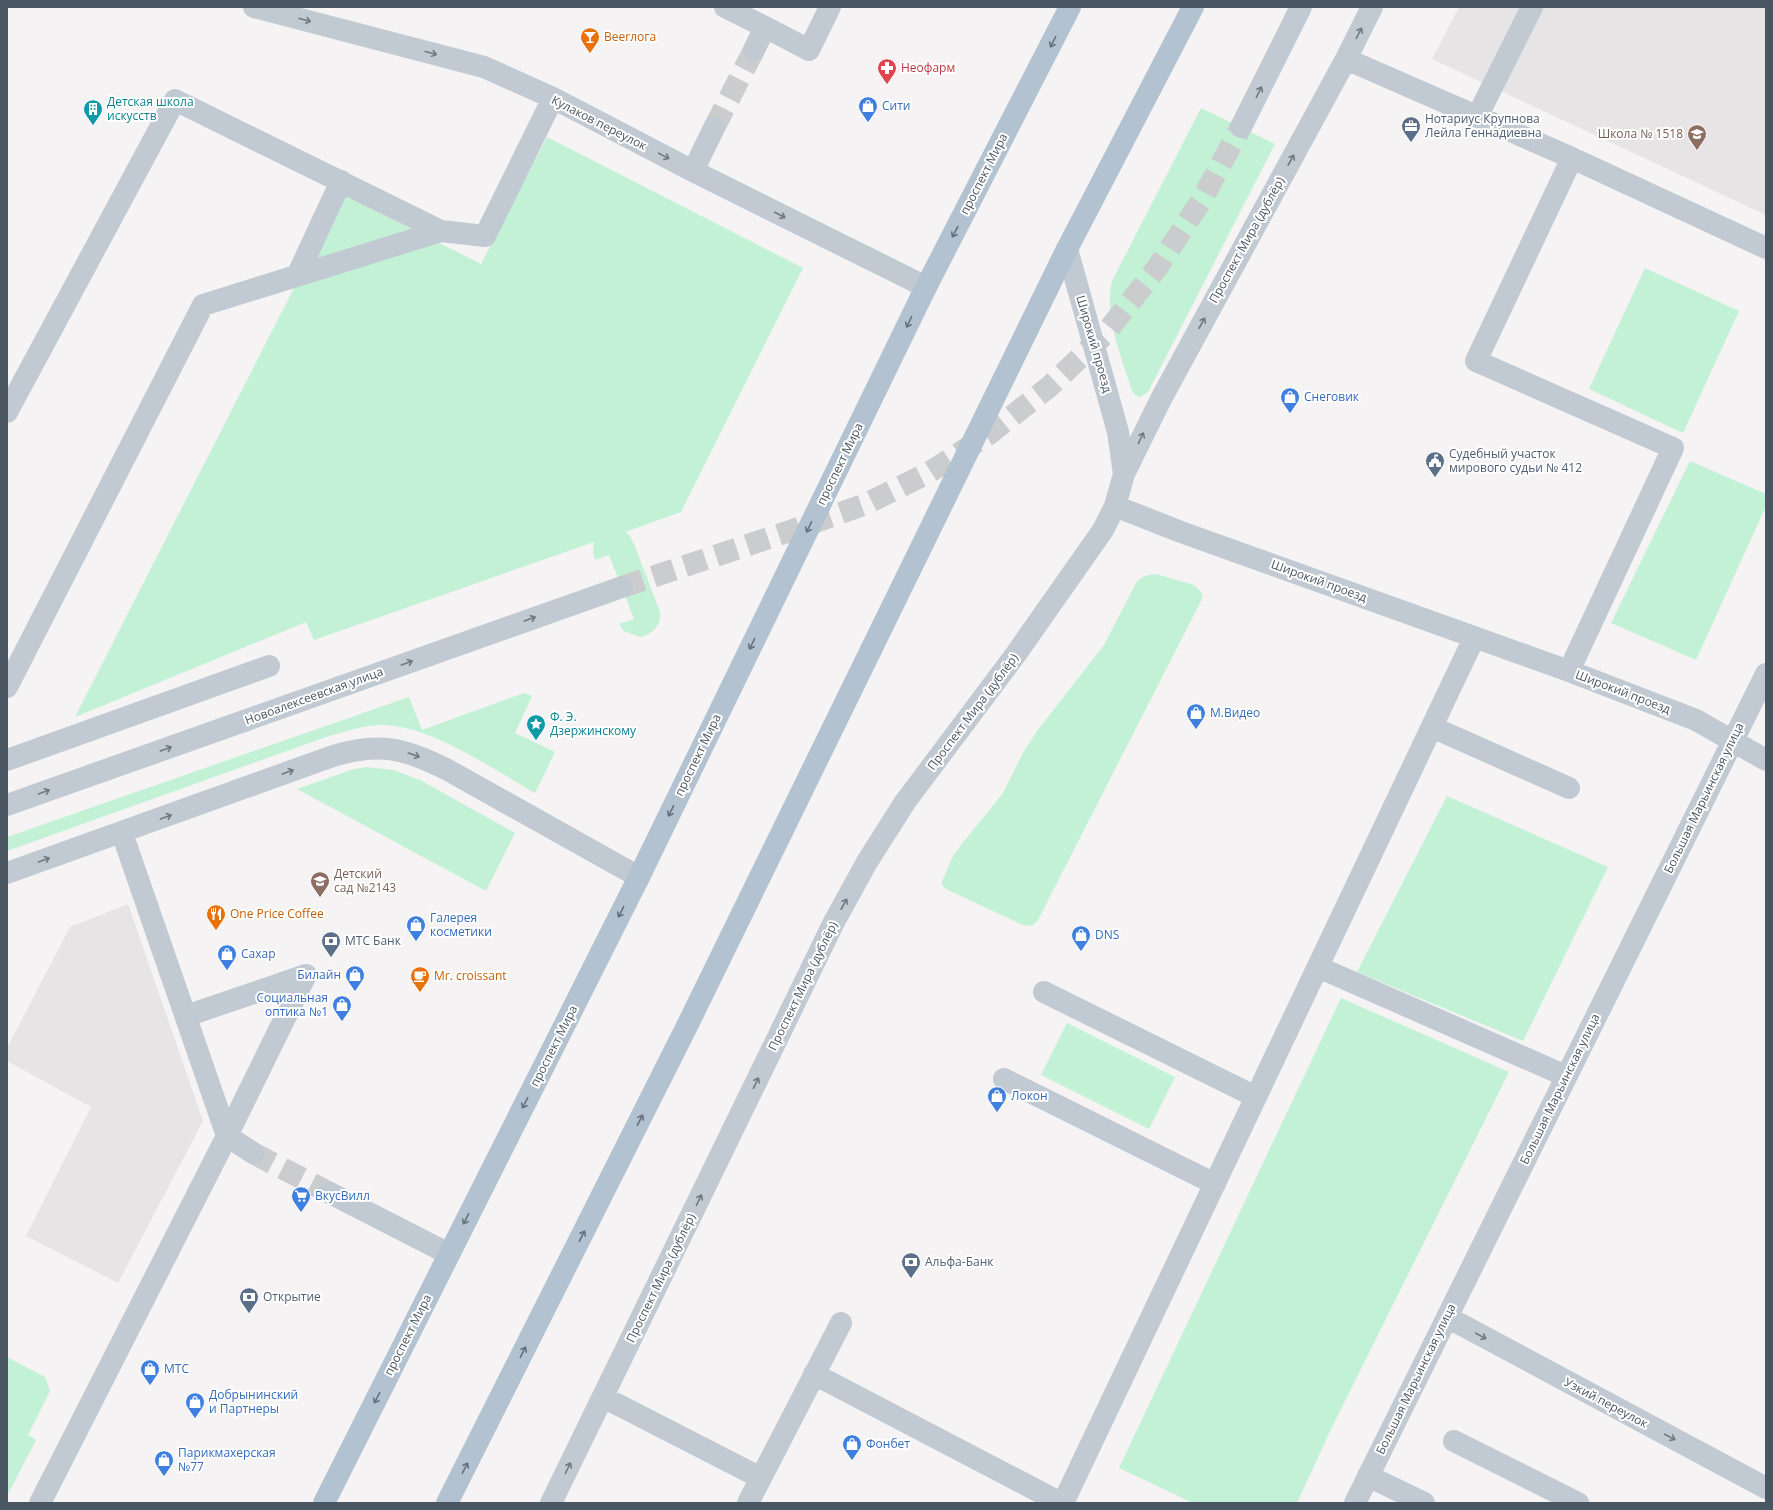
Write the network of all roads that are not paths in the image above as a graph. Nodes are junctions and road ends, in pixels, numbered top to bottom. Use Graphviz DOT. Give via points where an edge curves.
graph roads {
  1 [pos="254,7"];
  2 [pos="725,7"];
  3 [pos="830,7"];
  4 [pos="1070,7"];
  5 [pos="1193,7"];
  6 [pos="1301,7"];
  7 [pos="1372,7"];
  8 [pos="1532,7"];
  9 [pos="286,11"];
  10 [pos="765,27"];
  11 [pos="754,50"];
  12 [pos="1346,59"];
  13 [pos="553,98"];
  14 [pos="1477,117"];
  15 [pos="1242,127"];
  16 [pos="714,128"];
  17 [pos="1572,158"];
  18 [pos="693,171"];
  19 [pos="341,181"];
  20 [pos="441,231"];
  21 [pos="1766,248"];
  22 [pos="1067,249"];
  23 [pos="297,276"];
  24 [pos="926,287"];
  25 [pos="7,412"];
  26 [pos="1124,474"];
  27 [pos="1115,506"];
  28 [pos="622,587"];
  29 [pos="1474,638"];
  30 [pos="269,666"];
  31 [pos="1569,671"];
  32 [pos="1766,674"];
  33 [pos="7,687"];
  34 [pos="1432,727"];
  35 [pos="1733,740"];
  36 [pos="7,760"];
  37 [pos="1766,760"];
  38 [pos="1569,788"];
  39 [pos="7,805"];
  40 [pos="122,833"];
  41 [pos="7,873"];
  42 [pos="639,877"];
  43 [pos="1318,967"];
  44 [pos="1044,992"];
  45 [pos="186,1016"];
  46 [pos="1566,1076"];
  47 [pos="1004,1079"];
  48 [pos="1256,1097"];
  49 [pos="227,1136"];
  50 [pos="253,1153"];
  51 [pos="1215,1184"];
  52 [pos="330,1192"];
  53 [pos="449,1254"];
  54 [pos="1447,1317"];
  55 [pos="841,1323"];
  56 [pos="814,1374"];
  57 [pos="603,1397"];
  58 [pos="1454,1441"];
  59 [pos="1368,1476"];
  60 [pos="761,1478"];
  61 [pos="1766,1488"];
  62 [pos="40,1503"];
  63 [pos="324,1503"];
  64 [pos="448,1503"];
  65 [pos="551,1503"];
  66 [pos="748,1503"];
  67 [pos="1062,1503"];
  68 [pos="1355,1503"];
  69 [pos="1424,1503"];
  70 [pos="1578,1503"];
  1 -- 9 [label="street, Кулаков переулок"];
  2 -- 10 [label="street"];
  3 -- 10 [label="street" via="809,50"];
  4 -- 24 [label="main road, проспект Мира, one-way"];
  5 -- 22 [label="main road"];
  15 -- 6 [label="street, one-way"];
  12 -- 7 [label="street, Проспект Мира (дублёр), one-way"];
  8 -- 14 [label="street"];
  9 -- 13 [label="street, Кулаков переулок, one-way" via="484,67"];
  10 -- 11 [label="street"];
  12 -- 14 [label="street"];
  26 -- 12 [label="street, Проспект Мира (дублёр), one-way" via="1161,399"];
  13 -- 18 [label="street, Кулаков переулок, one-way"];
  13 -- 20 [label="street" via="485,236"];
  14 -- 17 [label="street"];
  16 -- 18 [label="street"];
  17 -- 21 [label="street"];
  17 -- 31 [label="street" via="1476,361 1673,448"];
  18 -- 24 [label="street, Кулаков переулок, one-way"];
  19 -- 20 [label="street"];
  19 -- 23 [label="street"];
  19 -- 25 [label="street" via="175,100"];
  20 -- 23 [label="street"];
  22 -- 26 [label="street, Широкий проезд" via="1118,432"];
  64 -- 22 [label="main road, one-way" via="686,1030"];
  23 -- 33 [label="street" via="203,305"];
  24 -- 42 [label="main road, проспект Мира, one-way"];
  26 -- 27 [label="street, Широкий проезд"];
  27 -- 29 [label="street, Широкий проезд"];
  57 -- 27 [label="street, Проспект Мира (дублёр), one-way" via="834,922 867,862 905,802 1090,550"];
  39 -- 28 [label="street, Новоалексеевская улица, one-way"];
  29 -- 31 [label="street, Широкий проезд"];
  29 -- 34 [label="street"];
  30 -- 36 [label="street"];
  31 -- 35 [label="street, Широкий проезд" via="1696,720"];
  32 -- 35 [label="street, Большая Марьинская улица"];
  34 -- 38 [label="street"];
  34 -- 43 [label="street"];
  35 -- 37 [label="street, Широкий проезд"];
  35 -- 46 [label="street, Большая Марьинская улица"];
  41 -- 40 [label="street, one-way"];
  40 -- 42 [label="street, one-way" via="352,750 397,749 446,769"];
  40 -- 45 [label="street"];
  42 -- 53 [label="main road, проспект Мира, one-way"];
  43 -- 46 [label="street"];
  43 -- 48 [label="street"];
  44 -- 48 [label="street"];
  45 -- 49 [label="street"];
  45 -- 49 [label="street" via="306,975"];
  46 -- 54 [label="street, Большая Марьинская улица"];
  47 -- 51 [label="street"];
  48 -- 51 [label="street"];
  49 -- 50 [label="street"];
  49 -- 62 [label="street"];
  51 -- 67 [label="street"];
  52 -- 53 [label="street"];
  53 -- 63 [label="main road, проспект Мира, one-way"];
  54 -- 59 [label="street, Большая Марьинская улица"];
  54 -- 61 [label="street, Узкий переулок, one-way"];
  55 -- 56 [label="street"];
  56 -- 60 [label="street"];
  56 -- 67 [label="street"];
  57 -- 60 [label="street"];
  65 -- 57 [label="street, Проспект Мира (дублёр), one-way"];
  58 -- 70 [label="street"];
  59 -- 68 [label="street, Большая Марьинская улица"];
  59 -- 69 [label="street"];
  60 -- 66 [label="street"];
}
